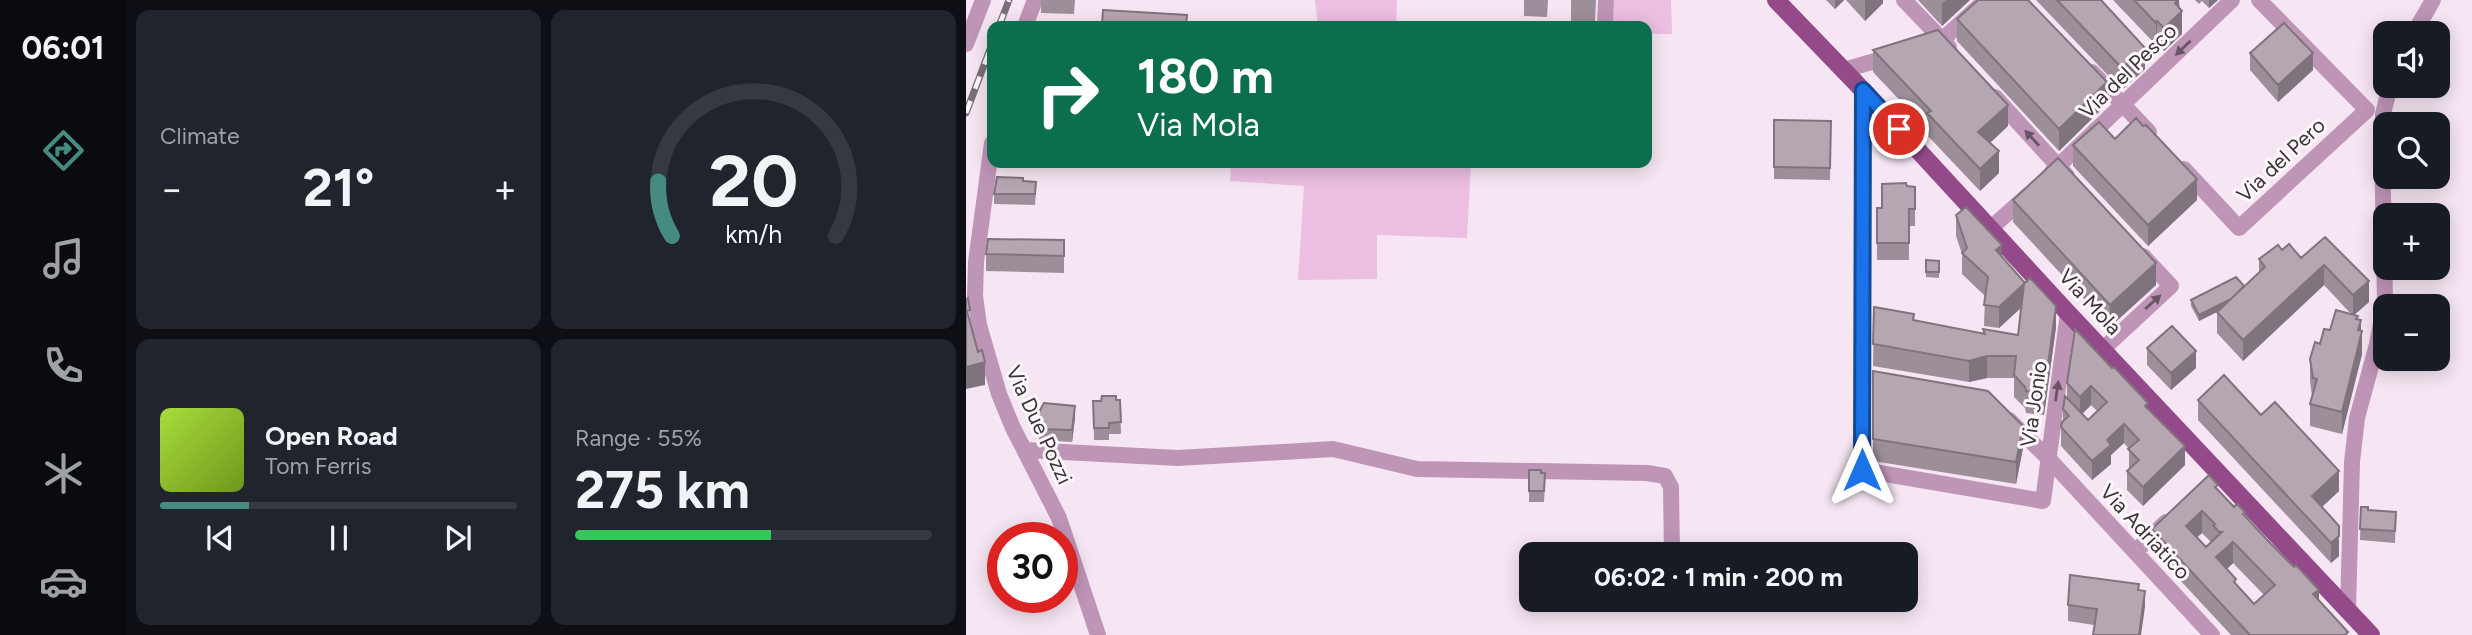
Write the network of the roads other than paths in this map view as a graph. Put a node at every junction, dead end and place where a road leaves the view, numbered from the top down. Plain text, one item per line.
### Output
1 (983, 0) edge
2 (1035, 0) edge
3 (1606, 0) edge
4 (1776, 0) edge
5 (1905, 0) edge
6 (1986, 0) edge
7 (2232, 0) edge
8 (2259, 0) edge
9 (2433, 0) edge
10 (1028, 21) edge
11 (1605, 21) edge
12 (2421, 21) edge
13 (1942, 40) junction
14 (966, 44) edge
15 (2078, 57) edge
16 (1960, 60) edge
17 (1844, 70) junction
18 (1987, 89) edge
19 (1863, 90) junction
20 (2387, 98) edge
21 (2124, 105) junction
22 (2160, 143) edge
23 (2177, 162) edge
24 (2058, 166) junction
25 (988, 168) edge
26 (2077, 186) edge
27 (1991, 228) junction
28 (2133, 246) edge
29 (2068, 313) junction
30 (2102, 349) junction
31 (1999, 410) edge
32 (1025, 450) junction
33 (2048, 458) junction
34 (2182, 508) edge
35 (1672, 542) edge
36 (2134, 552) junction
37 (2348, 610) junction
38 (2367, 633) edge
39 (1098, 635) edge
40 (2211, 635) edge

1 - 14 street
2 - 10 street
3 - 11 street
4 - 17 main road, Via Mola
5 - 13 street
6 - 13 street
7 -> 21 street, Via del Pesco
8 - 23 street, Via del Pero
9 - 12 street
13 - 16 street
13 - 17 street
15 - 21 street
17 - 19 main road, Via Mola
24 -> 18 street
19 - 27 main road, Via Mola
19 - 33 street, Via Jonio
20 - 37 street
21 - 22 street
21 - 24 street, Via del Pesco
24 - 26 street
24 - 27 street, Via del Pesco
25 - 32 street, Via Due Pozzi
27 - 29 main road, Via Mola
30 -> 28 street
29 - 30 main road, Via Mola
33 -> 29 street, Via Jonio
30 - 37 main road, Via Mola
31 - 33 street, Via Adriatico
32 - 35 street
32 - 39 street, Via Due Pozzi
33 - 36 street, Via Adriatico
34 - 36 street
36 - 40 street, Via Adriatico
37 - 38 main road, Via Mola

